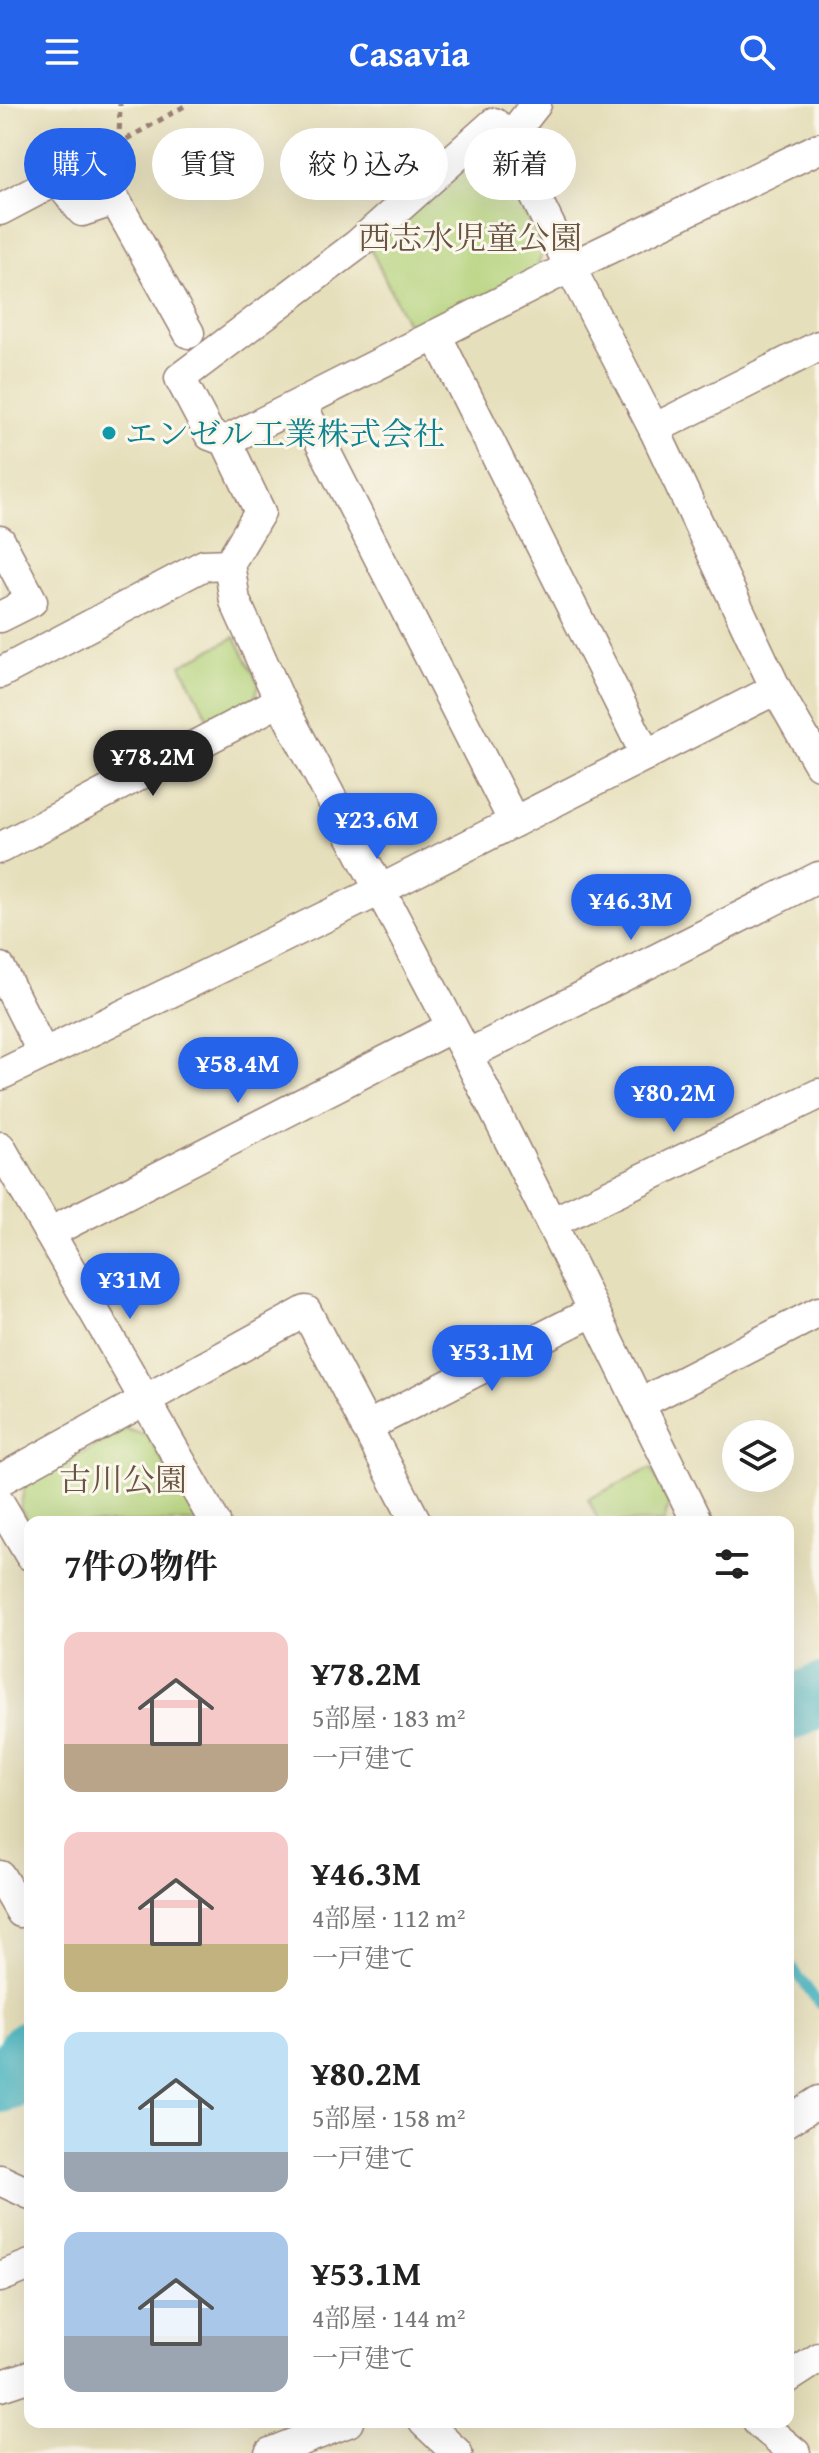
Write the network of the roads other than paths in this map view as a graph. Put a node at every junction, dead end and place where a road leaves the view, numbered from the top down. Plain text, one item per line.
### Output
1 (536, 104) edge
2 (517, 128) edge
3 (819, 148) edge
4 (464, 150) edge
5 (537, 200) edge
6 (0, 210) edge
7 (570, 267) junction
8 (189, 333) dead end
9 (436, 335) junction
10 (819, 346) edge
11 (301, 404) junction
12 (654, 429) junction
13 (226, 441) junction
14 (0, 541) edge
15 (229, 564) junction
16 (0, 617) edge
17 (0, 673) edge
18 (776, 689) junction
19 (280, 701) junction
20 (646, 755) junction
21 (819, 764) edge
22 (514, 822) junction
23 (0, 848) edge
24 (819, 877) edge
25 (378, 891) junction
26 (0, 968) edge
27 (452, 1027) junction
28 (43, 1053) junction
29 (467, 1055) junction
30 (0, 1075) edge
31 (819, 1094) edge
32 (0, 1147) edge
33 (551, 1223) junction
34 (49, 1233) junction
35 (594, 1311) junction
36 (819, 1312) edge
37 (144, 1400) junction
38 (639, 1404) junction
39 (366, 1427) junction
40 (0, 1480) edge
41 (0, 1504) edge
42 (212, 1516) edge
43 (413, 1516) edge
44 (692, 1516) edge
45 (24, 1545) edge
46 (0, 1876) edge
47 (17, 1913) edge
48 (819, 2101) edge
49 (794, 2117) edge
50 (0, 2180) edge
51 (24, 2191) edge
52 (24, 2267) edge
53 (0, 2277) edge
54 (819, 2358) edge
55 (794, 2374) edge
56 (24, 2378) edge
57 (0, 2386) edge
58 (333, 2428) edge
59 (430, 2428) edge
60 (765, 2428) edge
61 (270, 2453) edge
62 (457, 2453) edge
63 (795, 2453) edge

1 - 2 street
3 - 7 street
4 - 13 street
5 - 7 street
6 - 8 street
7 - 9 street
7 - 12 street
9 - 11 street
9 - 20 street
10 - 12 street
11 - 13 street
11 - 22 street
12 - 18 street
13 - 15 street
14 - 16 street
15 - 17 street
15 - 19 street
18 - 20 street
18 - 21 street
19 - 23 street
19 - 25 street
20 - 22 street
22 - 25 street
24 - 29 street
25 - 27 street
25 - 28 street
26 - 28 street
27 - 29 street
27 - 34 street
28 - 30 street
29 - 33 street
31 - 33 street
32 - 34 street
33 - 35 street
34 - 37 street
35 - 38 street
35 - 39 street
36 - 38 street
37 - 39 street
37 - 40 street
37 - 42 street
38 - 44 street
39 - 43 street
41 - 45 street
46 - 47 street
48 - 49 street
50 - 51 street
52 - 53 street
54 - 55 street
56 - 57 street
58 - 61 street
59 - 62 street
60 - 63 street

